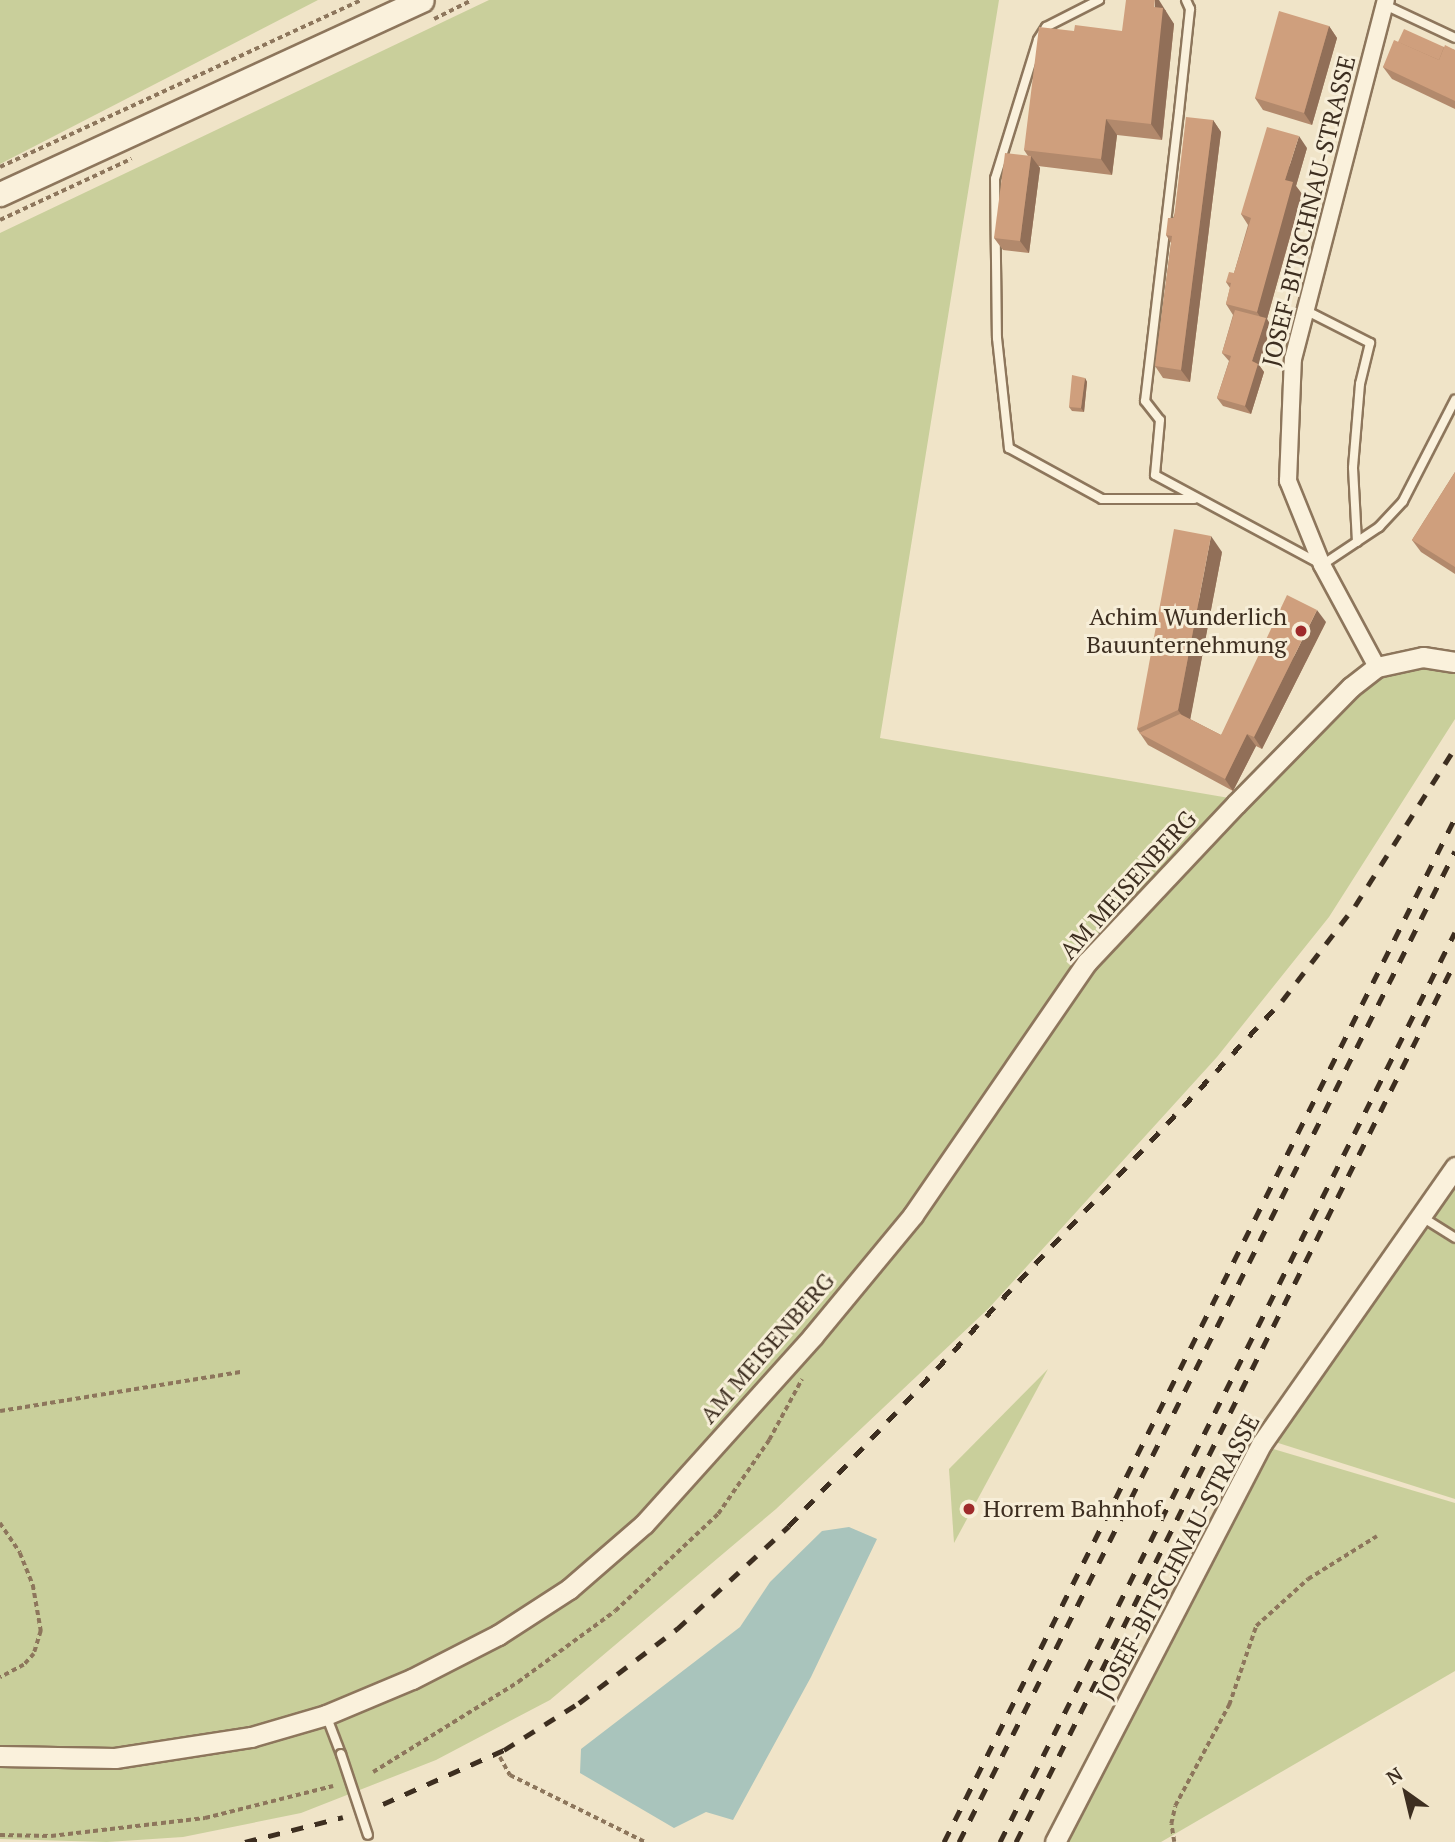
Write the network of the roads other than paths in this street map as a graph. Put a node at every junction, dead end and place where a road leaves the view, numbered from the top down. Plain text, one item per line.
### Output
1 (422, 0) edge
2 (1099, 0) edge
3 (1186, 0) edge
4 (1386, 2) edge
5 (1455, 38) edge
6 (0, 194) edge
7 (1305, 310) junction
8 (1455, 400) edge
9 (1197, 499) junction
10 (1357, 542) junction
11 (1322, 565) junction
12 (1455, 662) edge
13 (1377, 667) junction
14 (1455, 1167) edge
15 (1421, 1216) junction
16 (1455, 1238) edge
17 (326, 1715) junction
18 (0, 1756) edge
19 (368, 1835) dead end
20 (1055, 1842) edge

1 - 6 main road
2 - 9 lane
3 - 9 lane
4 - 5 lane
4 - 7 street, JOSEF-BITSCHNAU-STRASSE
7 - 10 lane
7 - 11 street, JOSEF-BITSCHNAU-STRASSE
8 - 10 lane
9 - 11 lane
10 - 11 lane
11 - 13 street, JOSEF-BITSCHNAU-STRASSE
12 - 13 street
13 - 17 street, AM MEISENBERG
14 - 15 street, JOSEF-BITSCHNAU-STRASSE
15 - 16 lane
15 - 20 street, JOSEF-BITSCHNAU-STRASSE
17 - 18 street, AM MEISENBERG
17 - 19 lane, bridge

